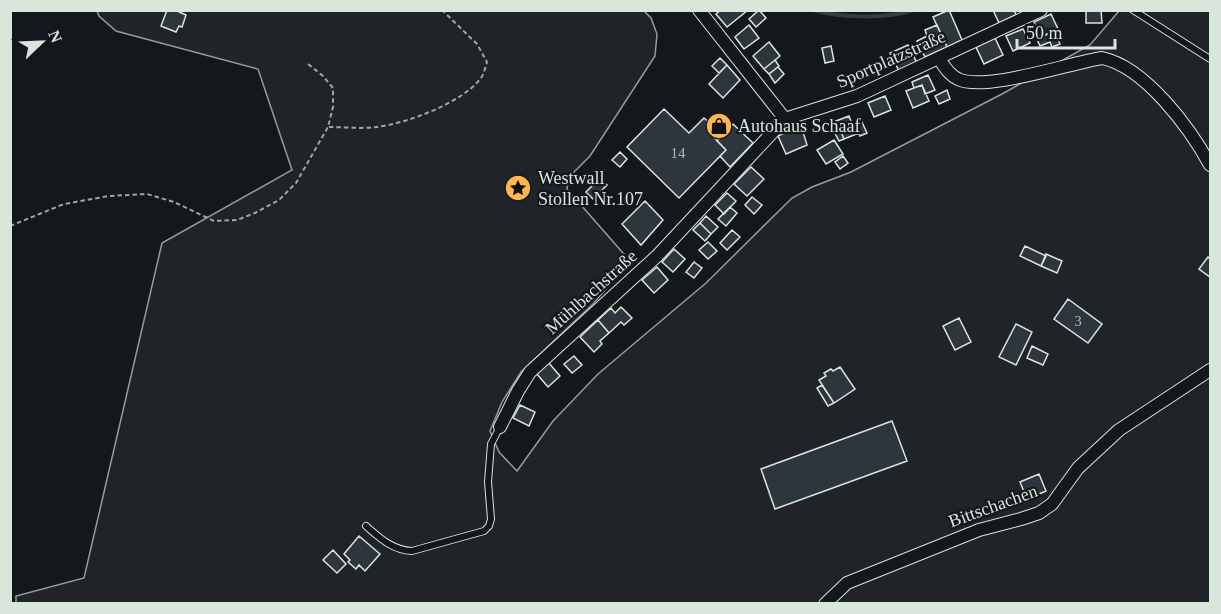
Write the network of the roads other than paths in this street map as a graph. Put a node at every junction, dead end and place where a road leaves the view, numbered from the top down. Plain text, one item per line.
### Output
1 (699, 10) edge
2 (1041, 10) edge
3 (1133, 10) edge
4 (939, 59) junction
5 (1210, 59) edge
6 (785, 119) junction
7 (1210, 165) edge
8 (1210, 369) edge
9 (500, 427) joint
10 (366, 526) dead end
11 (825, 603) edge

1 - 6 street
2 - 4 street, Sportplatzstraße
3 - 5 lane
4 - 6 street, Sportplatzstraße
4 - 7 street
6 - 9 street, Mühlbachstraße
8 - 11 street, Bittschachen
9 - 10 lane, Mühlbachstraße

